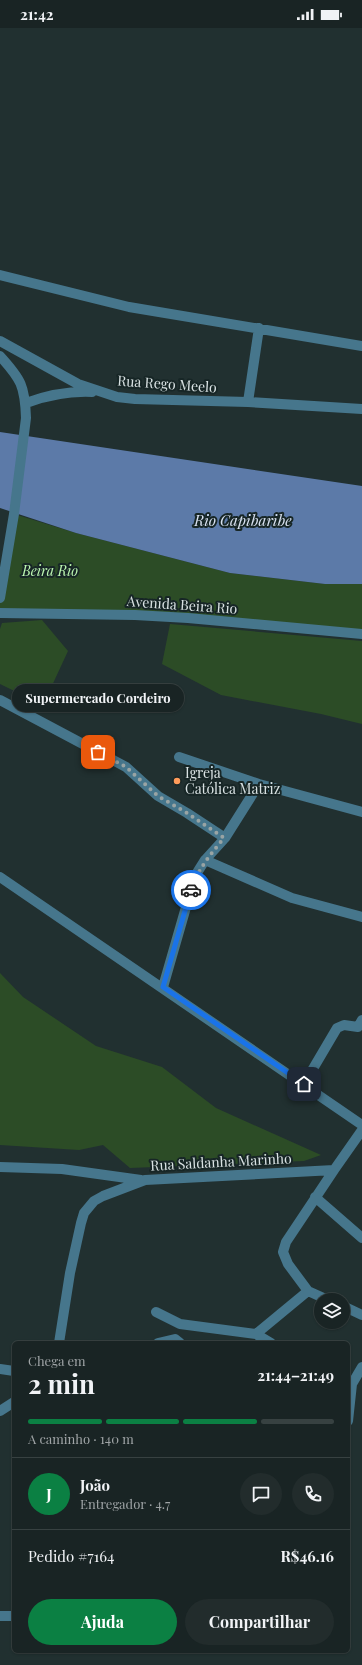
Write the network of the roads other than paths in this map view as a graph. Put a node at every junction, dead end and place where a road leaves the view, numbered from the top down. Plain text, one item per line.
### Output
1 (0, 275) edge
2 (259, 328) junction
3 (0, 342) edge
4 (362, 346) edge
5 (0, 356) edge
6 (100, 392) junction
7 (248, 402) junction
8 (26, 403) junction
9 (362, 409) edge
10 (0, 598) edge
11 (0, 614) edge
12 (362, 634) edge
13 (0, 700) edge
14 (179, 758) dead end
15 (259, 784) junction
16 (362, 812) edge
17 (224, 838) junction
18 (205, 860) junction
19 (0, 877) edge
20 (362, 917) edge
21 (163, 987) junction
22 (362, 1020) edge
23 (304, 1084) junction
24 (362, 1124) edge
25 (362, 1130) edge
26 (0, 1167) edge
27 (334, 1170) junction
28 (145, 1180) junction
29 (315, 1197) junction
30 (362, 1238) edge
31 (308, 1291) junction
32 (314, 1294) edge
33 (350, 1309) edge
34 (156, 1312) dead end
35 (362, 1315) edge
36 (180, 1324) junction
37 (256, 1334) junction
38 (59, 1341) edge
39 (176, 1341) edge
40 (268, 1341) edge
41 (362, 1367) edge
42 (0, 1369) edge
43 (12, 1370) edge
44 (350, 1383) edge
45 (12, 1403) edge
46 (0, 1411) edge
47 (0, 1616) edge
48 (12, 1616) edge

1 - 2 street
2 - 4 street
2 - 7 street
3 - 6 street, Rua Rego Meelo
5 - 8 street
6 - 7 street, Rua Rego Meelo
6 - 8 street
7 - 9 street, Rua Rego Meelo
8 - 10 street
11 - 12 street, Avenida Beira Rio
13 - 17 street
14 - 15 street
15 - 16 street
15 - 17 street
17 - 18 street
18 - 20 street
18 - 21 street
19 - 21 street
21 - 23 street
22 - 23 street
23 - 24 street
25 - 27 street
26 - 28 street
27 - 28 street, Rua Saldanha Marinho
27 - 29 street
28 - 38 street, Rua Saldanha Marinho
29 - 30 street
29 - 31 street
31 - 32 street
31 - 37 street
33 - 35 street
34 - 36 street
36 - 37 street
36 - 39 street
37 - 40 street
41 - 44 street
42 - 43 street
45 - 46 street
47 - 48 street

